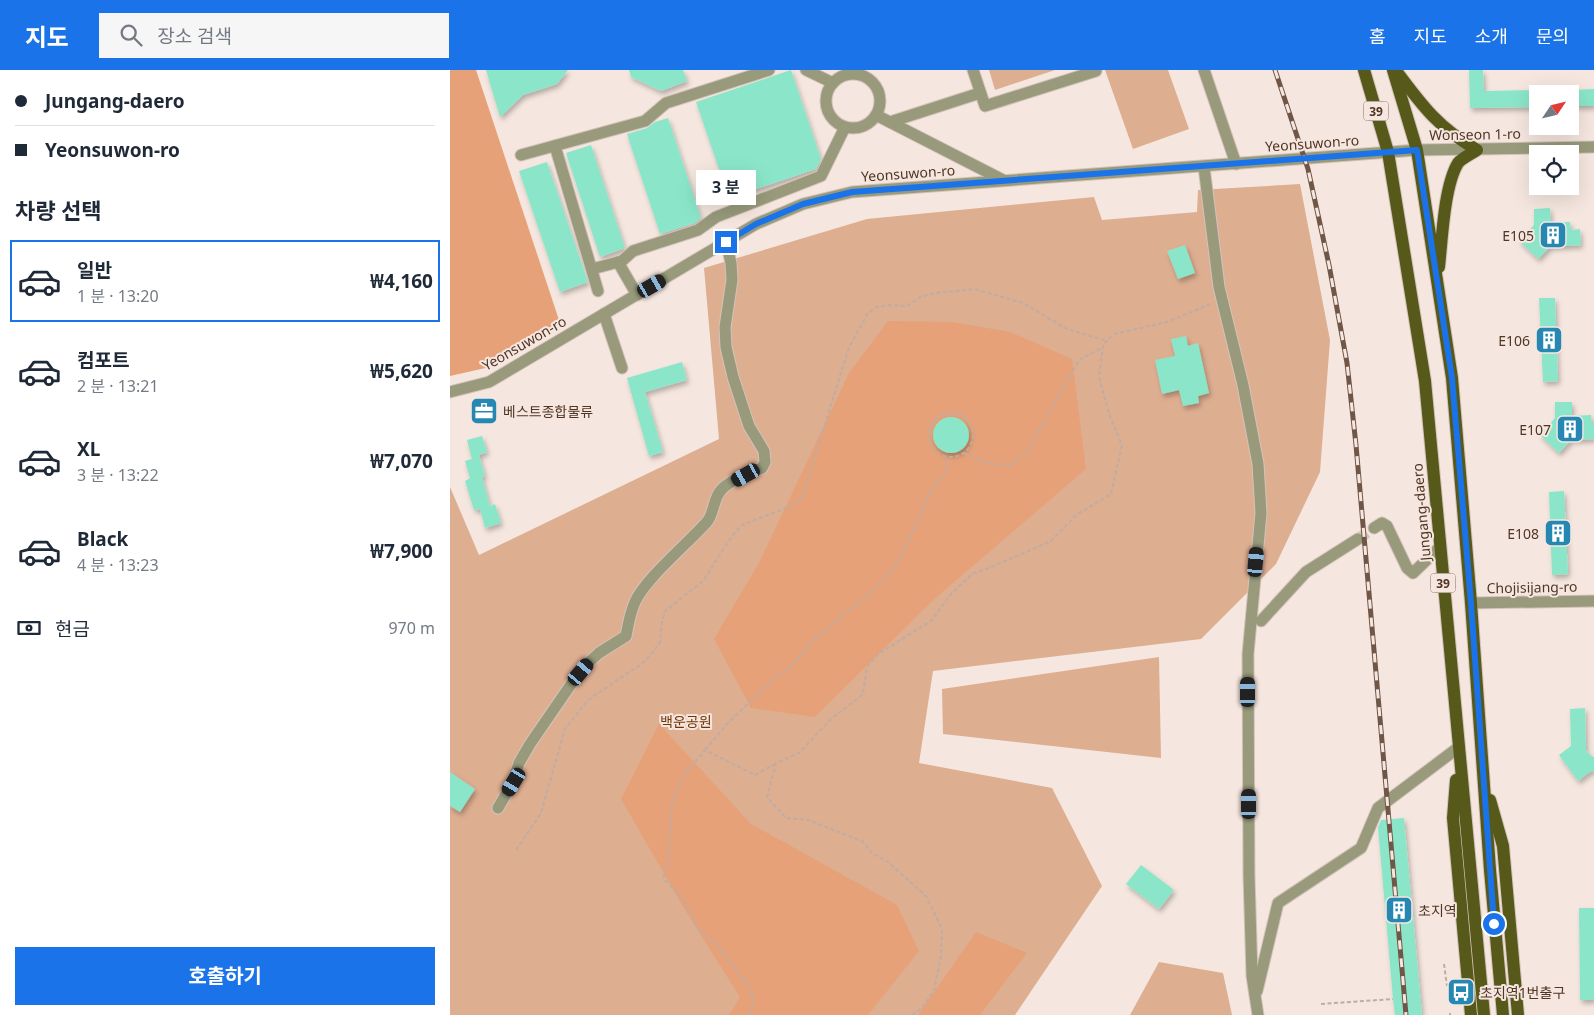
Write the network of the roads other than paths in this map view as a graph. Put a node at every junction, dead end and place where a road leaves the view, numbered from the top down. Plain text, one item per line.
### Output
1 (769, 70) edge
2 (806, 70) edge
3 (973, 70) edge
4 (1204, 70) edge
5 (1364, 70) edge
6 (1394, 70) edge
7 (1096, 71) edge
8 (832, 83) junction
9 (980, 93) junction
10 (876, 115) junction
11 (890, 122) junction
12 (845, 127) junction
13 (555, 146) junction
14 (1594, 147) edge
15 (1417, 150) junction
16 (1477, 150) junction
17 (1388, 152) junction
18 (521, 155) dead end
19 (1236, 164) junction
20 (1204, 167) junction
21 (1004, 181) junction
22 (726, 242) junction
23 (618, 262) junction
24 (592, 270) junction
25 (1438, 284) junction
26 (598, 291) dead end
27 (637, 295) junction
28 (604, 314) junction
29 (622, 368) dead end
30 (450, 392) edge
31 (1374, 528) dead end
32 (1358, 538) tunnel mouth
33 (1440, 548) junction
34 (1594, 601) edge
35 (1471, 603) junction
36 (1261, 621) dead end
37 (1459, 748) junction
38 (1483, 773) junction
39 (498, 808) dead end
40 (1255, 997) junction
41 (1258, 1015) edge
42 (1471, 1015) edge
43 (1484, 1015) edge
44 (1503, 1015) edge
45 (1518, 1015) edge

1 - 13 street
2 - 8 street
3 - 9 street
4 - 19 street
5 - 17 main road, Jungang-daero / 39
6 - 15 main road, 39
6 - 16 main road
7 - 9 street
8 - 10 street
8 - 12 street
9 - 11 street
10 - 11 street
10 - 12 street
11 - 21 street
12 - 23 street
13 - 18 street
13 - 24 street
14 - 16 street, Wonseon 1-ro
15 - 16 street, Wonseon 1-ro
15 - 17 street, Yeonsuwon-ro
15 - 25 main road, 39
16 - 25 main road
17 - 19 street, Yeonsuwon-ro
17 - 33 main road, Jungang-daero / 39
19 - 20 street, Yeonsuwon-ro
20 - 21 street, Yeonsuwon-ro
20 - 40 street
21 - 22 street, Yeonsuwon-ro
22 - 27 street, Yeonsuwon-ro
22 - 39 street
23 - 24 street
23 - 27 street
24 - 26 street
25 - 35 main road, 39
27 - 28 street, Yeonsuwon-ro
28 - 29 street
28 - 30 street, Yeonsuwon-ro
31 - 33 street
32 - 36 street
33 - 37 main road, Jungang-daero / 39
34 - 35 street, Chojisijang-ro
35 - 38 main road, 39
37 - 40 street
37 - 42 main road
37 - 43 main road, Jungang-daero / 39
38 - 44 main road, 39
38 - 45 main road
40 - 41 street

